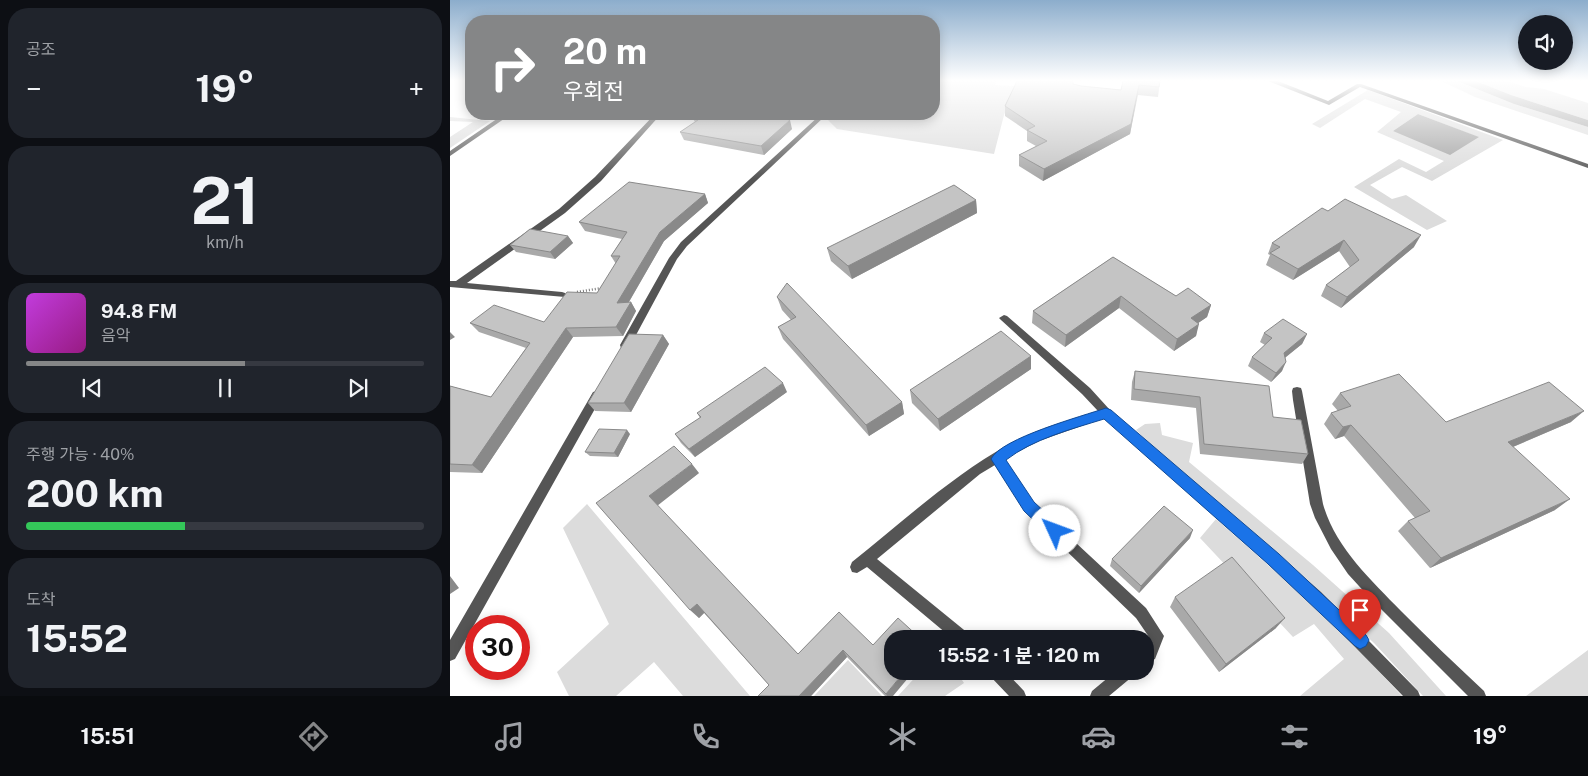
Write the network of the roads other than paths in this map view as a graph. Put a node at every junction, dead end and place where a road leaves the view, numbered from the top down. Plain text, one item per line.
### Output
1 (1440, 113) edge
2 (499, 120) edge
3 (652, 120) edge
4 (818, 120) edge
5 (450, 154) edge
6 (1588, 166) edge
7 (454, 285) edge
8 (562, 295) edge
9 (1004, 318) dead end
10 (618, 356) edge
11 (604, 382) edge
12 (1297, 391) dead end
13 (1106, 413) junction
14 (998, 459) junction
15 (952, 630) edge
16 (1153, 630) edge
17 (1154, 632) edge
18 (1154, 644) edge
19 (450, 654) edge
20 (1004, 680) edge
21 (1117, 680) edge
22 (1019, 696) edge
23 (1097, 696) edge
24 (1413, 696) edge
25 (1479, 696) edge

1 - 6 street
2 - 5 street
3 - 7 street
4 - 10 street
7 - 8 street
9 - 13 street
11 - 19 street
12 - 25 street
13 - 14 street
13 - 24 street
14 - 15 street
14 - 16 street
17 - 18 street
20 - 22 street
21 - 23 street

